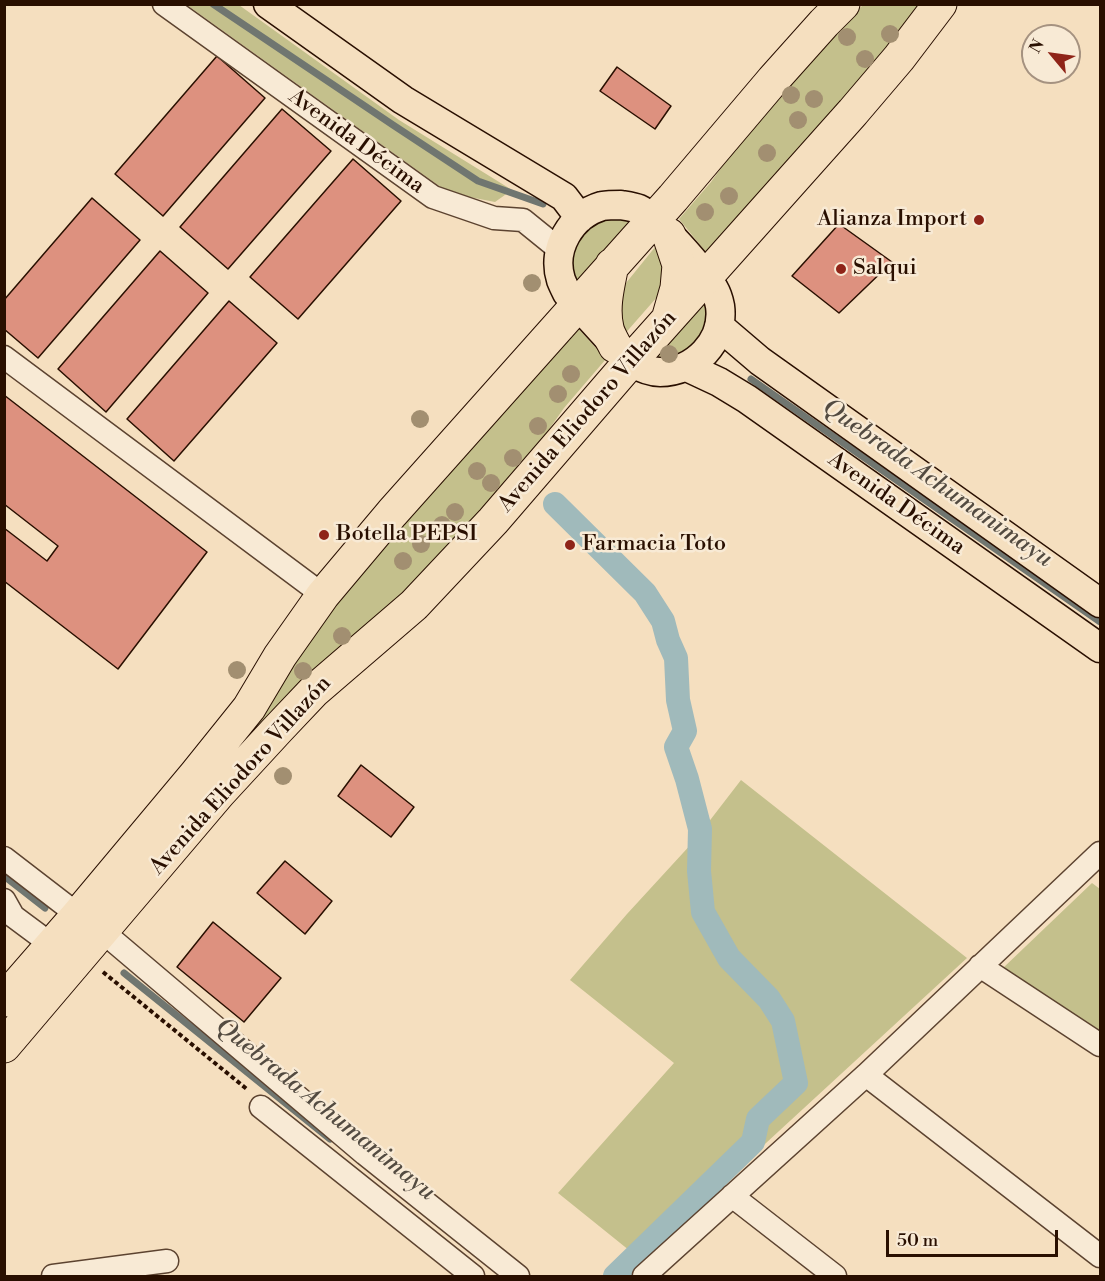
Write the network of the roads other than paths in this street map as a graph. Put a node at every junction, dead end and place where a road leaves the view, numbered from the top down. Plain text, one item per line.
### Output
1 (164, 4) edge
2 (268, 4) edge
3 (843, 4) edge
4 (940, 4) edge
5 (580, 218) junction
6 (661, 226) junction
7 (560, 250) junction
8 (612, 265) junction
9 (706, 276) junction
10 (577, 304) junction
11 (669, 318) junction
12 (719, 326) junction
13 (623, 354) junction
14 (4, 357) edge
15 (687, 367) junction
16 (323, 595) junction
17 (1101, 603) edge
18 (1101, 648) edge
19 (4, 858) edge
20 (1096, 864) edge
21 (4, 900) edge
22 (87, 934) junction
23 (52, 945) junction
24 (980, 966) junction
25 (4, 999) edge
26 (4, 1046) edge
27 (1101, 1046) edge
28 (866, 1075) junction
29 (261, 1107) road end
30 (732, 1196) junction
31 (1101, 1256) edge
32 (167, 1261) dead end
33 (53, 1276) edge
34 (473, 1276) edge
35 (518, 1276) edge
36 (644, 1276) edge
37 (835, 1276) edge

1 - 7 street, Avenida Décima
2 - 5 main road
3 - 6 highway, Avenida Eliodoro Villazón
4 - 9 highway, Avenida Eliodoro Villazón
5 - 6 main road
5 - 7 main road
6 - 8 highway, Avenida Eliodoro Villazón
6 - 9 main road
6 - 11 highway
7 - 10 main road
8 - 10 highway, Avenida Eliodoro Villazón
8 - 13 highway
9 - 11 highway, Avenida Eliodoro Villazón
9 - 12 main road
10 - 13 main road
10 - 16 highway, Avenida Eliodoro Villazón
11 - 13 highway, Avenida Eliodoro Villazón
12 - 15 main road
12 - 17 main road, Avenida Décima
13 - 15 main road
13 - 22 highway, Avenida Eliodoro Villazón
14 - 16 street
15 - 18 main road, Avenida Décima
16 - 22 highway, Avenida Eliodoro Villazón
19 - 22 street
20 - 24 street
21 - 23 street
22 - 23 highway, Avenida Eliodoro Villazón
22 - 26 highway, Avenida Eliodoro Villazón
22 - 35 street
23 - 25 highway, Avenida Eliodoro Villazón
24 - 27 street
24 - 28 street
28 - 30 street
28 - 31 street
29 - 34 street
30 - 36 street
30 - 37 street
32 - 33 street

